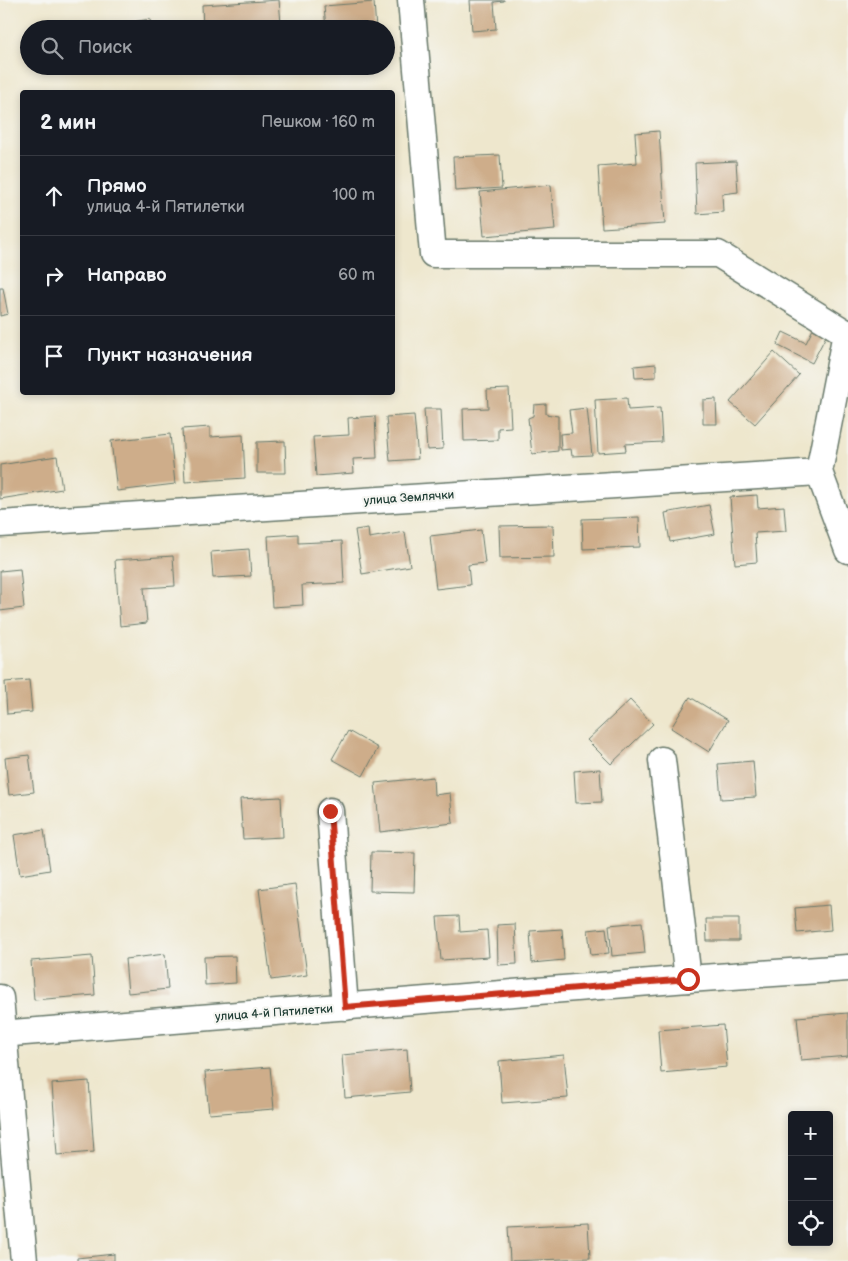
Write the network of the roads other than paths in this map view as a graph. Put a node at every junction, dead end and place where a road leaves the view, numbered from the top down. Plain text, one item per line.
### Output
1 (411, 0) edge
2 (847, 333) edge
3 (819, 472) junction
4 (0, 524) edge
5 (848, 550) edge
6 (662, 760) dead end
7 (330, 811) dead end
8 (848, 968) edge
9 (688, 979) junction
10 (0, 998) edge
11 (345, 1007) junction
12 (2, 1034) edge
13 (24, 1261) edge

1 - 2 street
2 - 3 street
3 - 4 street, улица Землячки
3 - 5 street
6 - 9 street
7 - 11 street
8 - 9 street, улица 4-й Пятилетки
9 - 11 street, улица 4-й Пятилетки
10 - 12 street
11 - 12 street, улица 4-й Пятилетки
12 - 13 street

